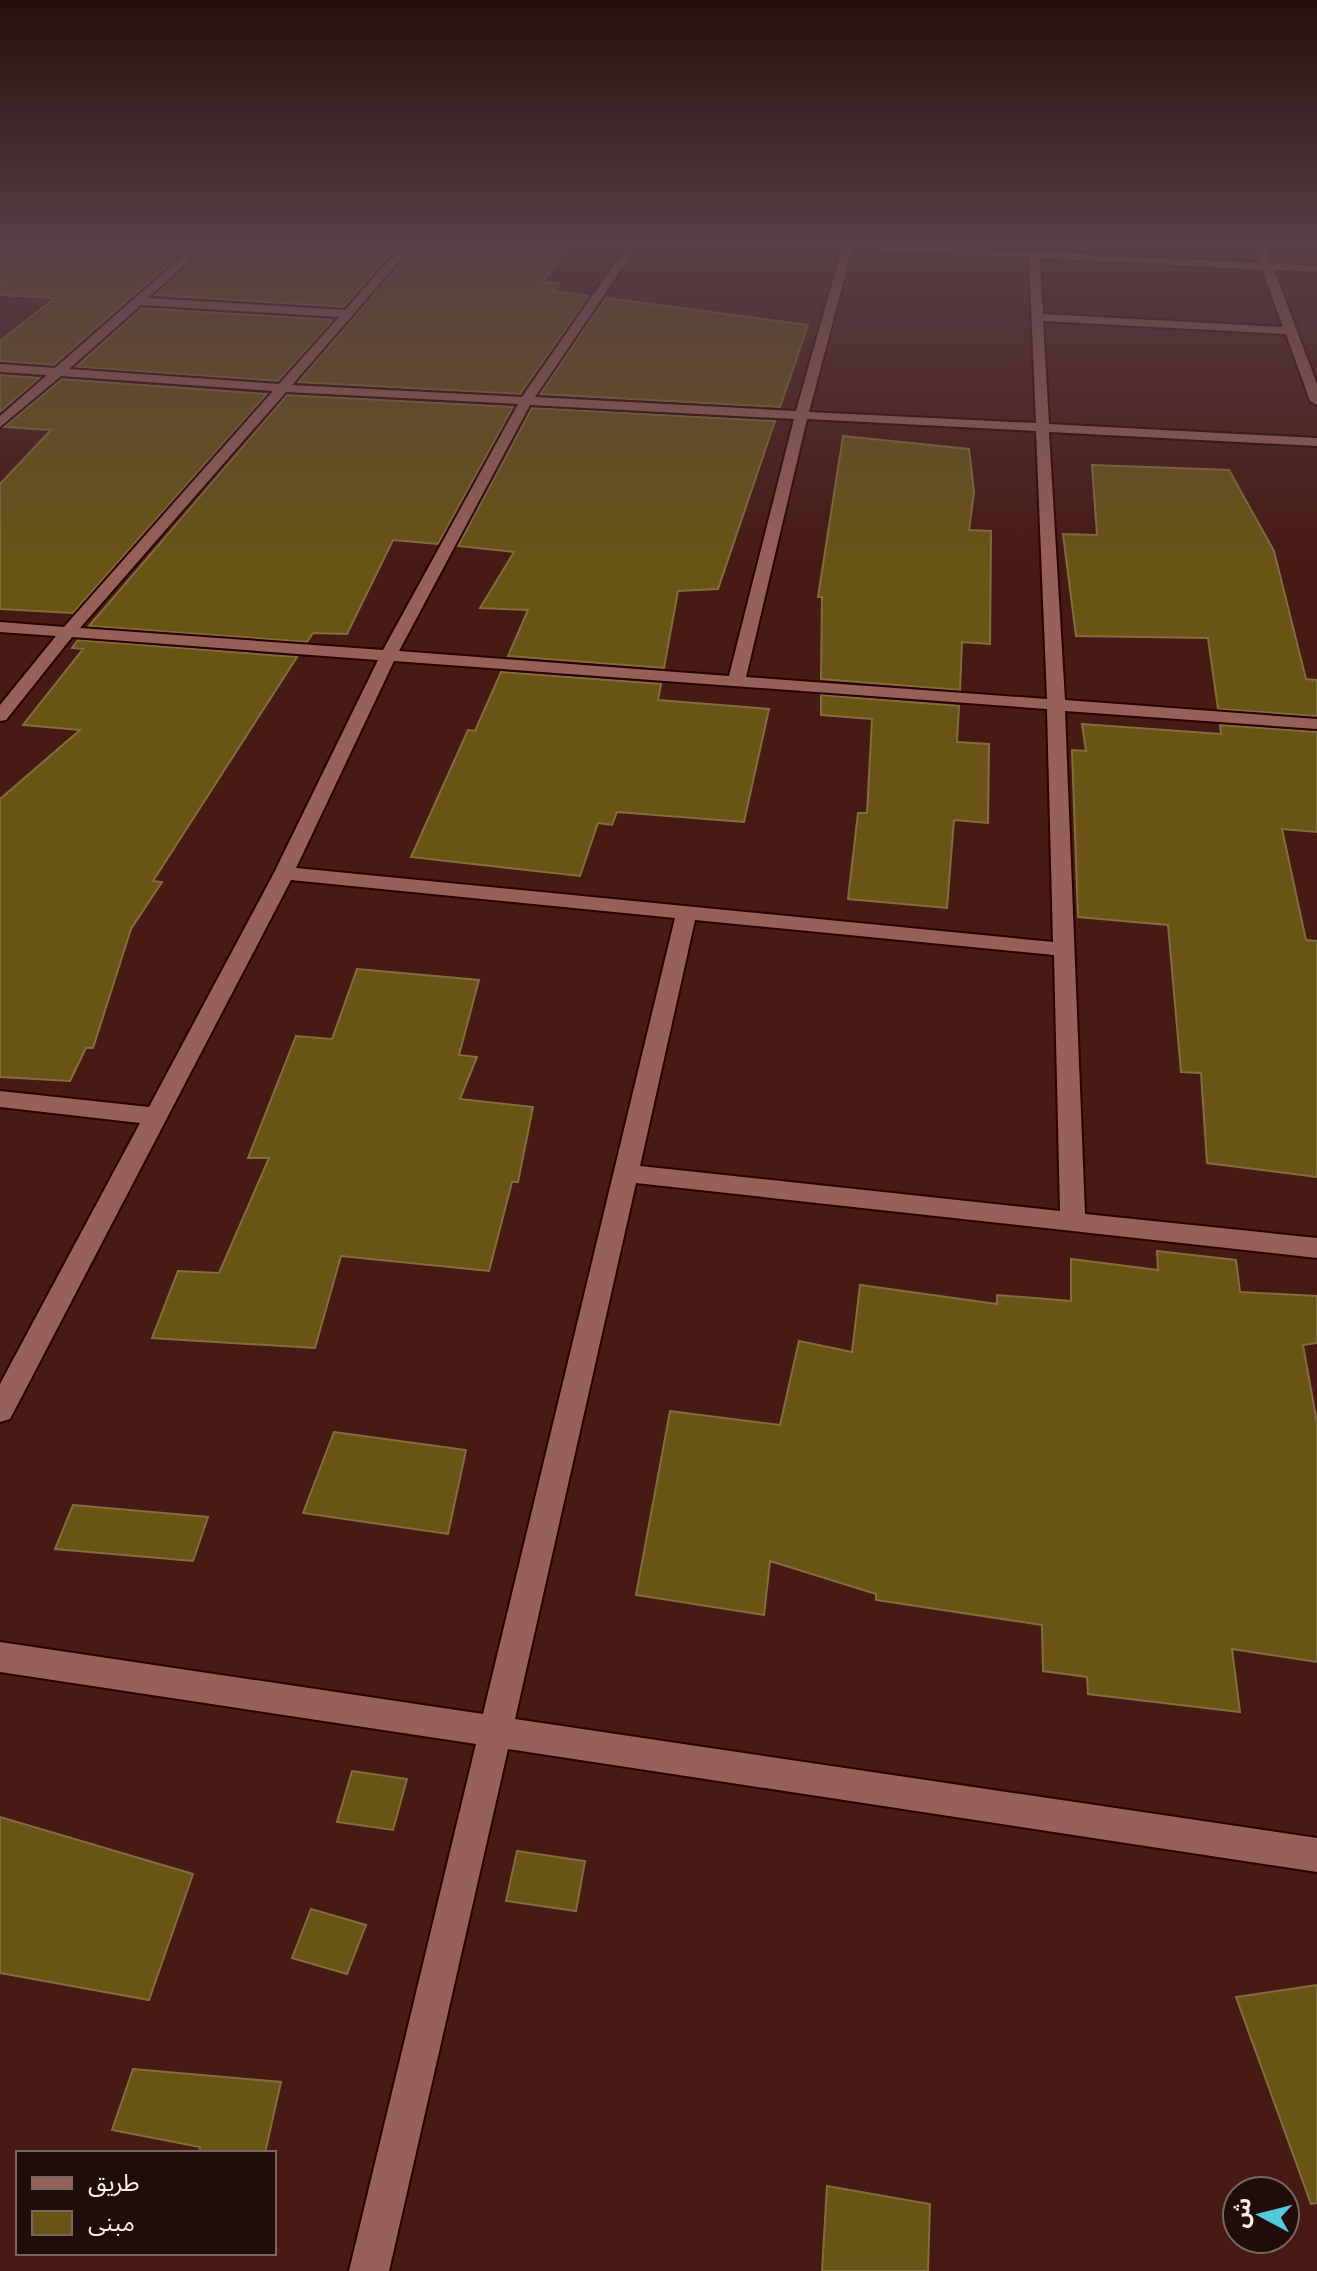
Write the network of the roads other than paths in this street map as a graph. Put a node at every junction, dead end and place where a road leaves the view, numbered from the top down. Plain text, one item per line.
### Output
1 (83, 349) edge
2 (317, 349) edge
3 (561, 349) edge
4 (820, 349) edge
5 (1038, 349) edge
6 (1298, 349) edge
7 (0, 368) edge
8 (58, 371) junction
9 (281, 388) junction
10 (527, 399) junction
11 (1317, 401) edge
12 (802, 413) junction
13 (0, 423) edge
14 (1042, 425) junction
15 (1317, 442) edge
16 (0, 627) edge
17 (68, 632) junction
18 (388, 657) junction
19 (736, 682) junction
20 (1056, 705) junction
21 (0, 716) edge
22 (1317, 724) edge
23 (284, 873) junction
24 (687, 911) junction
25 (1065, 950) junction
26 (0, 1099) edge
27 (155, 1116) junction
28 (625, 1173) junction
29 (1073, 1222) junction
30 (1317, 1248) edge
31 (0, 1411) edge
32 (0, 1657) edge
33 (495, 1734) junction
34 (1317, 1855) edge
35 (369, 2271) edge

1 - 8 street
2 - 9 street
3 - 10 street
4 - 12 street
5 - 14 street
6 - 11 street
7 - 8 street
8 - 9 street
8 - 13 street
9 - 10 street
9 - 17 street
10 - 12 street
10 - 18 street
12 - 14 street
12 - 19 street
14 - 15 street
14 - 20 street
16 - 17 street
17 - 18 street
17 - 21 street
18 - 19 street
18 - 23 street
19 - 20 street
20 - 22 street
20 - 25 street
23 - 24 street
23 - 27 street
24 - 25 street
24 - 28 street
25 - 29 street
26 - 27 street
27 - 31 street
28 - 29 street
28 - 33 street
29 - 30 street
32 - 33 street
33 - 34 street
33 - 35 street

